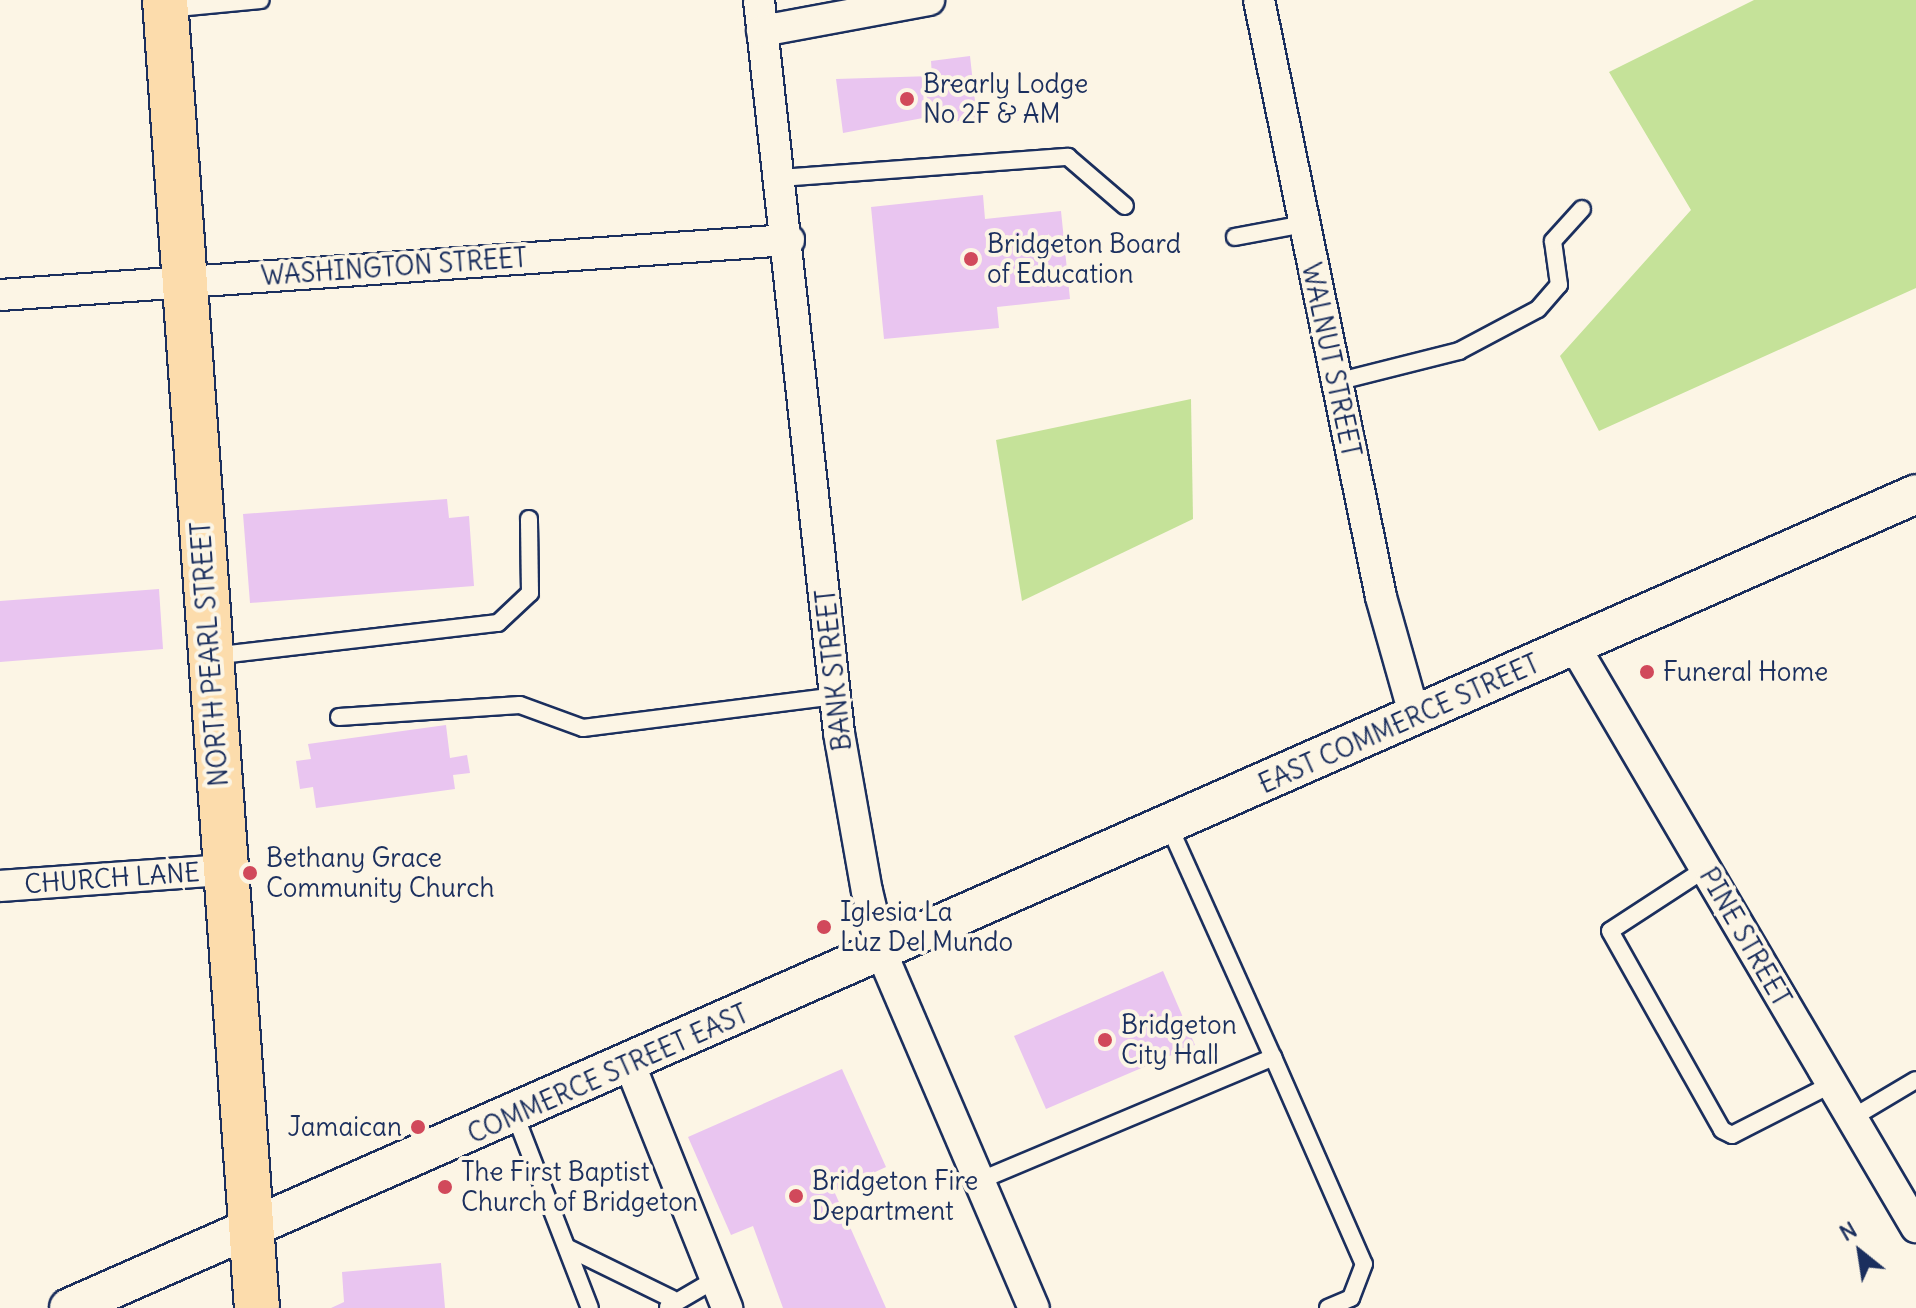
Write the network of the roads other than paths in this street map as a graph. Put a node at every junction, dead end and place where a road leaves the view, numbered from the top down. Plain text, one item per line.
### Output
1 (261, 0) edge
2 (759, 0) edge
3 (929, 0) edge
4 (1259, 0) edge
5 (165, 4) edge
6 (762, 31) junction
7 (780, 178) junction
8 (1125, 206) dead end
9 (1582, 209) dead end
10 (1304, 224) junction
11 (1235, 237) dead end
12 (789, 240) junction
13 (184, 282) junction
14 (0, 295) edge
15 (1336, 382) junction
16 (1916, 494) edge
17 (529, 519) dead end
18 (1575, 647) junction
19 (210, 656) junction
20 (835, 696) junction
21 (339, 717) dead end
22 (1415, 717) junction
23 (1169, 826) junction
24 (1705, 869) junction
25 (224, 870) junction
26 (0, 886) edge
27 (882, 954) junction
28 (1273, 1057) junction
29 (630, 1065) junction
30 (1916, 1080) edge
31 (1832, 1084) junction
32 (515, 1115) junction
33 (1852, 1118) junction
34 (981, 1180) junction
35 (1916, 1227) edge
36 (251, 1229) junction
37 (568, 1248) junction
38 (716, 1279) junction
39 (670, 1304) edge
40 (69, 1308) edge
41 (257, 1308) edge
42 (590, 1308) edge
43 (727, 1308) edge
44 (1034, 1308) edge
45 (1328, 1308) edge

1 - 5 lane
2 - 6 street, BANK STREET
3 - 6 street
4 - 10 street, WALNUT STREET
5 - 13 main road, NORTH PEARL STREET
6 - 7 street, BANK STREET
7 - 8 lane
7 - 12 street, BANK STREET
9 - 15 lane
10 - 11 lane
10 - 15 street, WALNUT STREET
12 - 13 street, WASHINGTON STREET
12 - 20 street, BANK STREET
13 - 14 street, WASHINGTON STREET
13 - 19 main road, NORTH PEARL STREET
15 - 22 street, WALNUT STREET
16 - 18 street, EAST COMMERCE STREET
17 - 19 lane
18 - 22 street, EAST COMMERCE STREET
18 - 24 street, PINE STREET
19 - 25 main road, NORTH PEARL STREET
20 - 21 lane
20 - 27 street, BANK STREET
22 - 23 street, EAST COMMERCE STREET
23 - 27 street, EAST COMMERCE STREET
23 - 28 lane
24 - 31 street, PINE STREET
24 - 31 lane
25 - 26 street, CHURCH LANE
25 - 36 main road, NORTH PEARL STREET
27 - 29 street, COMMERCE STREET EAST
27 - 34 street, BANK STREET
28 - 34 lane
28 - 45 lane
29 - 32 street, COMMERCE STREET EAST
29 - 38 street
30 - 33 lane
31 - 33 street, PINE STREET
32 - 36 street, COMMERCE STREET EAST
32 - 37 lane
33 - 35 street, PINE STREET
34 - 44 street, BANK STREET
36 - 40 street, COMMERCE STREET EAST
36 - 41 main road, NORTH PEARL STREET
37 - 39 lane
37 - 42 lane
38 - 39 lane
38 - 43 street

